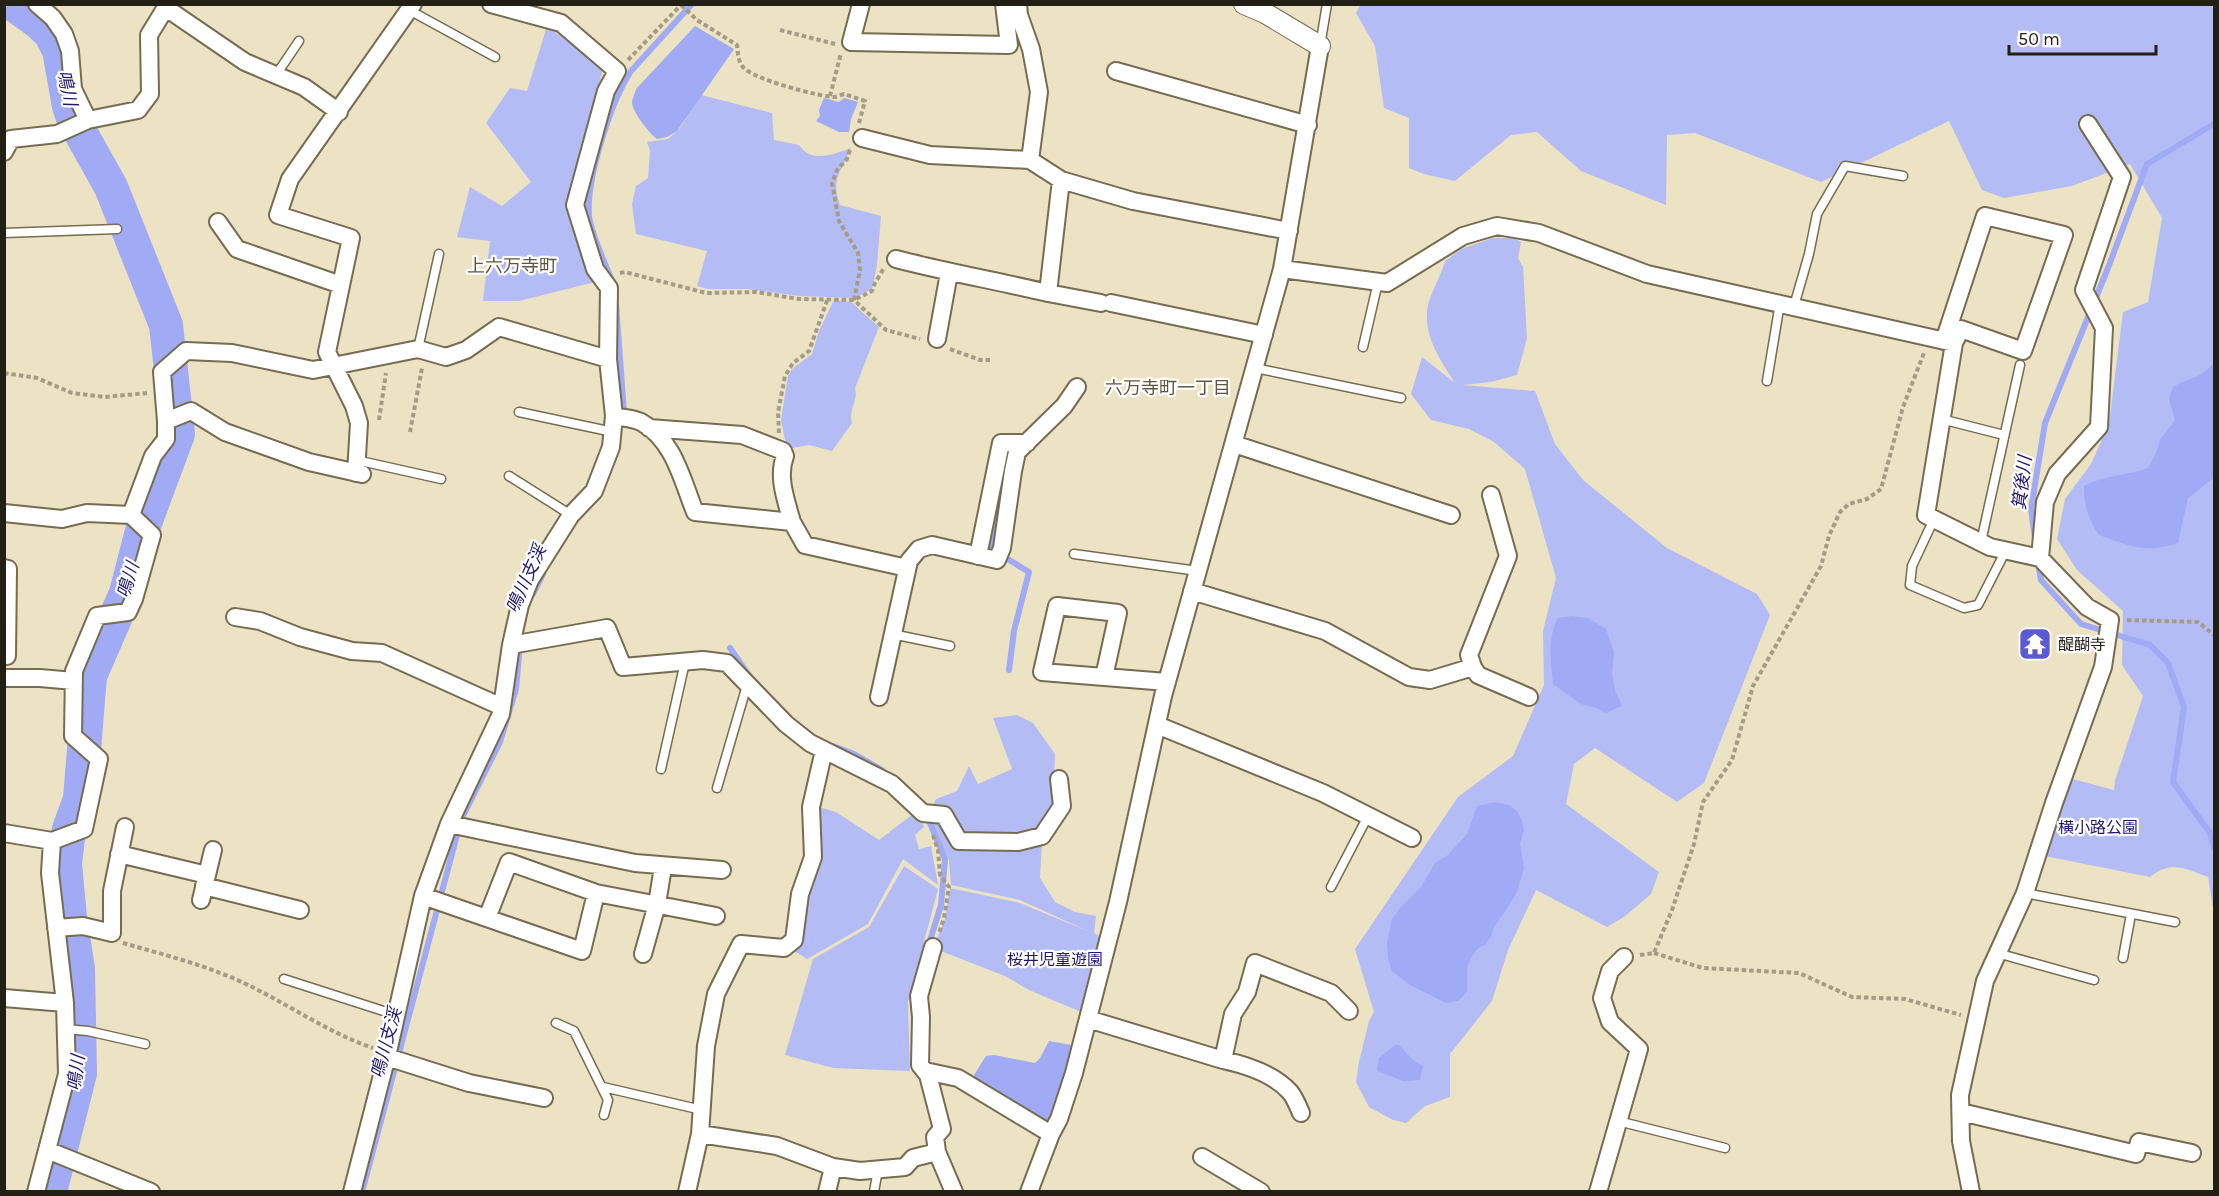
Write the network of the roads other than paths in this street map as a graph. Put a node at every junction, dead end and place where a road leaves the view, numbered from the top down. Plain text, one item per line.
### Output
1 (37, 4) edge
2 (491, 4) edge
3 (861, 4) edge
4 (1004, 4) edge
5 (1018, 4) edge
6 (1244, 4) edge
7 (1327, 4) edge
8 (167, 6) edge
9 (411, 7) edge
10 (299, 41) dead end
11 (1320, 46) junction
12 (495, 57) dead end
13 (1116, 71) dead end
14 (276, 75) junction
15 (339, 112) junction
16 (81, 123) junction
17 (2088, 124) dead end
18 (1308, 125) junction
19 (860, 137) road end
20 (4, 152) edge
21 (1030, 160) junction
22 (1903, 176) dead end
23 (1062, 180) junction
24 (218, 222) dead end
25 (117, 229) dead end
26 (1289, 231) junction
27 (4, 233) edge
28 (439, 254) dead end
29 (896, 259) road end
30 (1282, 269) junction
31 (950, 273) junction
32 (1378, 282) junction
33 (341, 285) junction
34 (1048, 293) junction
35 (1787, 305) junction
36 (1264, 335) junction
37 (1942, 341) junction
38 (933, 342) road end
39 (1363, 347) dead end
40 (422, 350) junction
41 (608, 359) junction
42 (2020, 365) dead end
43 (335, 367) junction
44 (1255, 368) junction
45 (1767, 381) dead end
46 (1077, 387) dead end
47 (1401, 398) dead end
48 (519, 412) dead end
49 (1941, 419) junction
50 (167, 420) junction
51 (642, 424) junction
52 (613, 428) junction
53 (2004, 435) junction
54 (1234, 444) junction
55 (358, 469) junction
56 (509, 476) dead end
57 (441, 479) dead end
58 (1491, 495) dead end
59 (4, 513) edge
60 (571, 514) junction
61 (132, 515) junction
62 (1451, 515) dead end
63 (1934, 519) junction
64 (792, 522) junction
65 (1981, 542) junction
66 (2006, 550) junction
67 (1074, 555) dead end
68 (2032, 557) junction
69 (4, 568) edge
70 (907, 568) junction
71 (1198, 571) junction
72 (1192, 591) junction
73 (235, 617) dead end
74 (892, 634) junction
75 (512, 645) junction
76 (950, 646) dead end
77 (7, 656) dead end
78 (685, 662) junction
79 (1473, 666) junction
80 (1104, 677) junction
81 (4, 678) edge
82 (74, 681) junction
83 (1167, 682) junction
84 (747, 684) junction
85 (879, 697) dead end
86 (1529, 697) dead end
87 (502, 707) junction
88 (1157, 726) junction
89 (824, 750) junction
90 (662, 769) dead end
91 (1059, 779) dead end
92 (717, 788) dead end
93 (1368, 816) junction
94 (449, 824) junction
95 (125, 827) dead end
96 (4, 833) edge
97 (1412, 838) dead end
98 (53, 841) junction
99 (213, 850) dead end
100 (119, 854) junction
101 (663, 867) junction
102 (722, 870) dead end
103 (204, 887) junction
104 (1330, 887) dead end
105 (597, 892) junction
106 (2025, 893) junction
107 (425, 897) junction
108 (657, 904) junction
109 (300, 910) dead end
110 (2131, 914) junction
111 (716, 916) dead end
112 (486, 918) junction
113 (2175, 922) dead end
114 (57, 928) junction
115 (933, 947) road end
116 (1997, 953) junction
117 (643, 954) dead end
118 (1624, 957) road end
119 (2123, 958) dead end
120 (284, 979) dead end
121 (2094, 980) dead end
122 (4, 998) edge
123 (65, 1003) junction
124 (1349, 1011) dead end
125 (396, 1016) junction
126 (1088, 1019) junction
127 (556, 1023) dead end
128 (70, 1030) junction
129 (145, 1044) dead end
130 (388, 1056) junction
131 (1223, 1060) junction
132 (925, 1071) junction
133 (603, 1087) junction
134 (544, 1098) dead end
135 (702, 1110) junction
136 (1961, 1112) junction
137 (1301, 1113) dead end
138 (604, 1115) dead end
139 (1618, 1121) junction
140 (700, 1134) junction
141 (1051, 1134) junction
142 (1725, 1148) dead end
143 (47, 1150) junction
144 (937, 1152) junction
145 (2192, 1153) dead end
146 (1202, 1157) dead end
147 (833, 1167) junction
148 (878, 1169) junction
149 (36, 1191) edge
150 (151, 1191) edge
151 (352, 1191) edge
152 (687, 1191) edge
153 (827, 1191) edge
154 (874, 1191) edge
155 (954, 1191) edge
156 (1029, 1191) edge
157 (1261, 1191) edge
158 (1598, 1191) edge
159 (1971, 1191) edge

1 - 16 street
2 - 41 street
3 - 4 street
5 - 21 street
6 - 11 street
7 - 11 lane
8 - 14 street
8 - 16 street
9 - 12 lane
9 - 15 street
10 - 14 lane
11 - 18 street
13 - 18 street
14 - 15 street
15 - 33 street
16 - 20 street
17 - 68 street
18 - 26 street
19 - 21 street
21 - 23 street
22 - 35 lane
23 - 26 street
23 - 34 street
24 - 33 street
25 - 27 lane
26 - 30 street
28 - 40 lane
29 - 31 street
30 - 32 street
30 - 36 street
31 - 34 street
31 - 38 street
32 - 35 street
32 - 39 lane
33 - 43 street
34 - 36 street
35 - 37 street
35 - 45 lane
36 - 44 street
37 - 37 street
37 - 49 street
40 - 41 street
40 - 43 street
41 - 52 street
42 - 53 lane
43 - 50 street
43 - 55 street
44 - 47 lane
44 - 54 street
46 - 70 street
48 - 52 lane
49 - 53 lane
49 - 63 street
50 - 55 street
50 - 61 street
51 - 52 street
51 - 64 street
51 - 64 street
52 - 60 street
53 - 65 lane
54 - 62 street
54 - 71 street
55 - 57 lane
56 - 60 lane
58 - 79 street
59 - 61 street
60 - 75 street
61 - 82 street
63 - 65 street
63 - 66 lane
64 - 70 street
65 - 66 street
66 - 68 street
67 - 71 lane
68 - 106 street
69 - 77 street
70 - 74 street
71 - 72 street
72 - 79 street
72 - 83 street
73 - 87 street
74 - 76 lane
74 - 85 street
75 - 78 street
75 - 87 street
78 - 84 street
78 - 90 lane
79 - 86 street
80 - 80 street
80 - 83 street
81 - 82 street
82 - 98 street
83 - 88 street
84 - 89 street
84 - 92 lane
87 - 94 street
88 - 93 street
88 - 126 street
89 - 91 street
89 - 135 street
93 - 97 street
93 - 104 lane
94 - 101 street
94 - 107 street
95 - 100 street
96 - 98 street
98 - 114 street
99 - 103 street
100 - 103 street
100 - 114 street
101 - 102 street
101 - 108 street
103 - 109 street
105 - 108 street
105 - 112 street
105 - 112 street
106 - 110 lane
106 - 116 street
107 - 112 street
107 - 125 street
108 - 111 street
108 - 117 street
110 - 113 lane
110 - 119 lane
114 - 123 street
115 - 132 street
116 - 121 lane
116 - 136 street
118 - 139 street
120 - 125 lane
122 - 123 street
123 - 128 street
124 - 131 street
125 - 130 street
126 - 131 street
126 - 141 street
127 - 133 lane
128 - 129 lane
128 - 143 street
130 - 134 street
130 - 151 street
131 - 137 street
132 - 141 street
132 - 144 street
133 - 135 lane
133 - 138 lane
135 - 140 street
136 - 145 street
136 - 159 street
139 - 142 lane
139 - 158 street
140 - 147 street
140 - 152 street
141 - 156 street
143 - 149 street
143 - 150 street
144 - 148 street
144 - 155 street
146 - 157 street
147 - 148 street
147 - 153 street
148 - 154 lane

